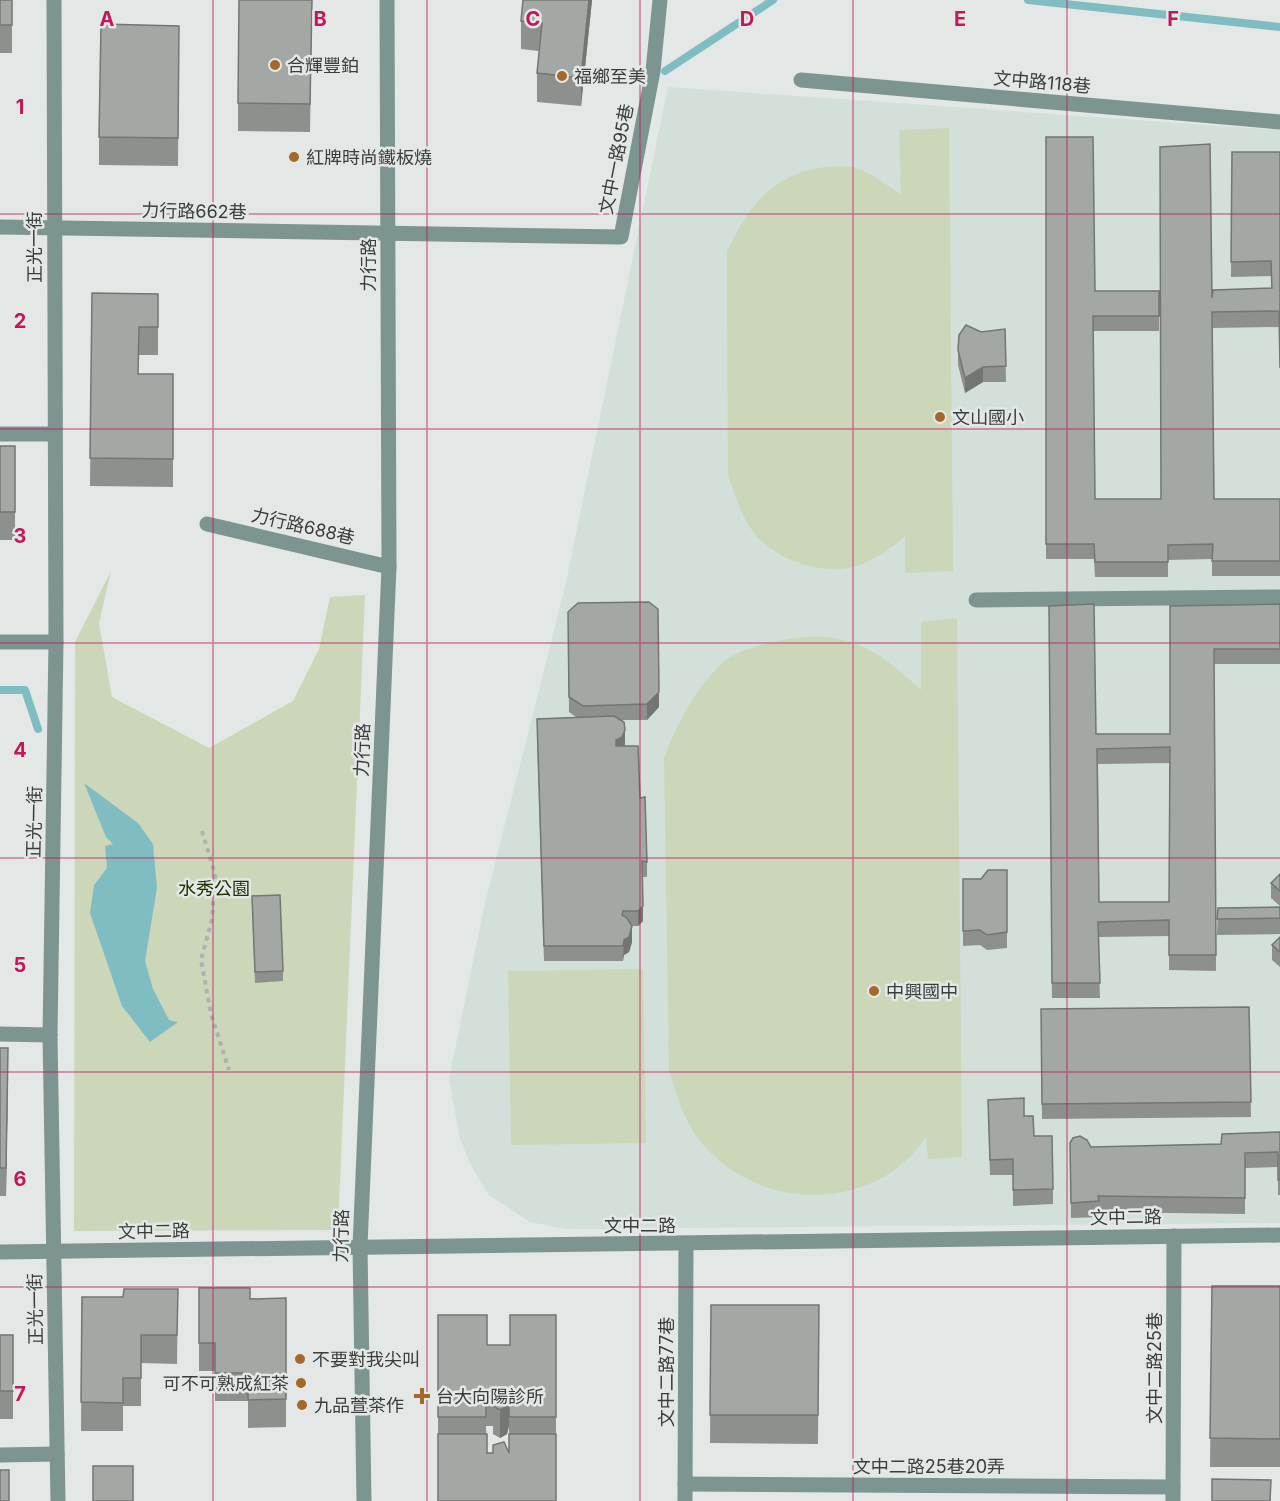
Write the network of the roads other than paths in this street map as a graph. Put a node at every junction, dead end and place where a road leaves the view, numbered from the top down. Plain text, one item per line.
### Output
1 (54, 0) edge
2 (387, 0) edge
3 (660, 0) edge
4 (801, 80) dead end
5 (1280, 122) edge
6 (0, 227) edge
7 (53, 229) junction
8 (388, 233) junction
9 (0, 434) edge
10 (54, 434) junction
11 (207, 524) dead end
12 (389, 567) junction
13 (1280, 597) edge
14 (976, 600) dead end
15 (0, 642) edge
16 (56, 642) junction
17 (0, 1034) edge
18 (50, 1035) junction
19 (1280, 1235) edge
20 (1174, 1236) junction
21 (686, 1244) junction
22 (360, 1246) junction
23 (0, 1252) edge
24 (53, 1253) junction
25 (57, 1454) junction
26 (0, 1455) edge
27 (685, 1484) junction
28 (1173, 1494) edge
29 (58, 1501) edge
30 (364, 1501) edge
31 (685, 1501) edge

1 - 7 street, 正光一街
2 - 8 street, 力行路
3 - 8 street, 文中一路95巷
4 - 5 street, 文中路118巷
6 - 7 street, 力行路662巷
7 - 8 street, 力行路662巷
7 - 10 street, 正光一街
8 - 12 street, 力行路
9 - 10 street
10 - 16 street, 正光一街
11 - 12 street, 力行路688巷
12 - 22 street, 力行路
13 - 14 street
15 - 16 street
16 - 18 street, 正光一街
17 - 18 street
18 - 24 street, 正光一街
19 - 20 street, 文中二路
20 - 21 street, 文中二路
20 - 28 street, 文中二路25巷
21 - 22 street, 文中二路
21 - 27 street, 文中二路77巷
22 - 24 street, 文中二路
22 - 30 street, 力行路
23 - 24 street, 文中二路
24 - 25 street, 正光一街
25 - 26 street
25 - 29 street, 正光一街
27 - 28 street, 文中二路25巷20弄
27 - 31 street, 文中二路77巷

